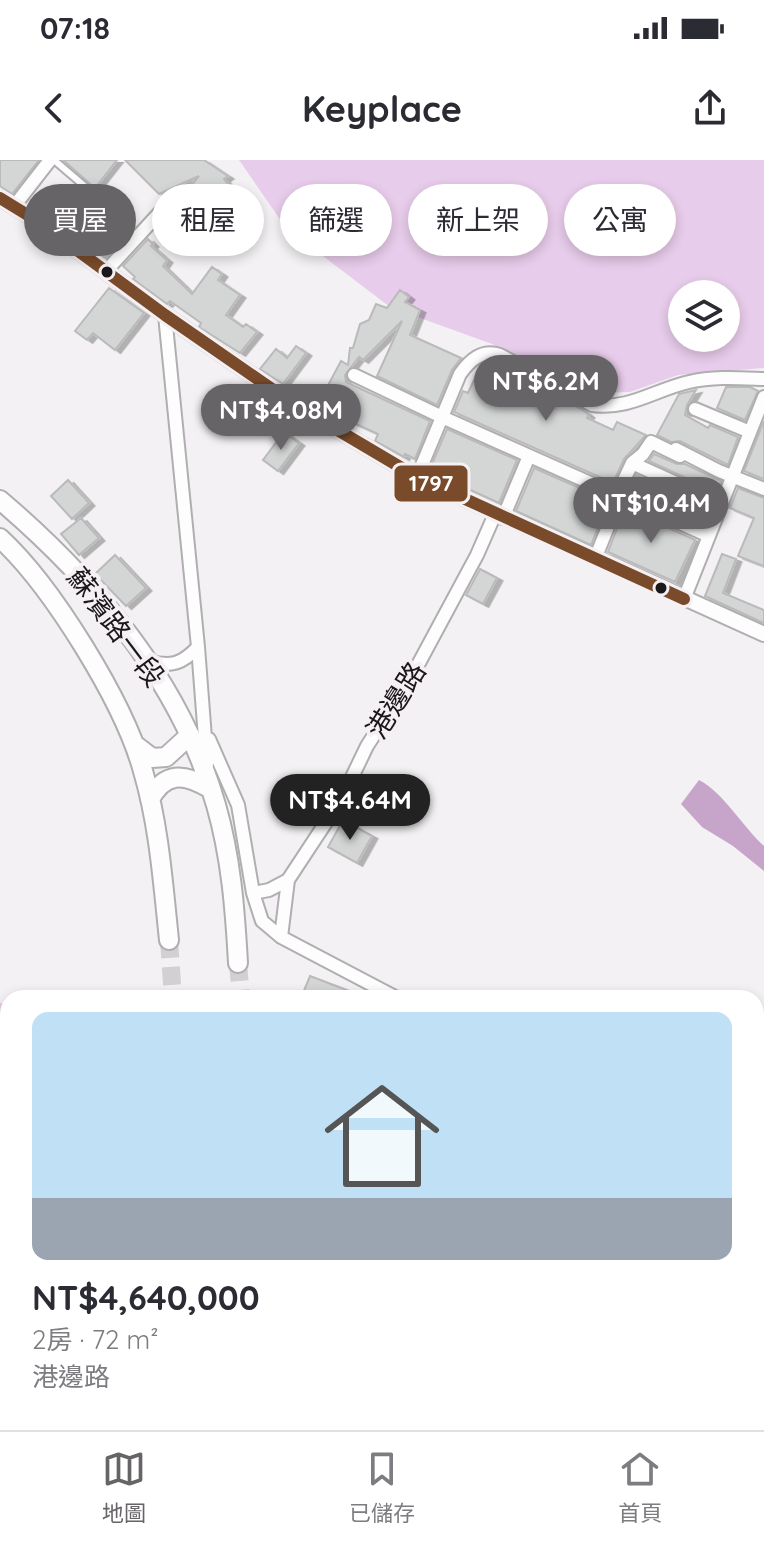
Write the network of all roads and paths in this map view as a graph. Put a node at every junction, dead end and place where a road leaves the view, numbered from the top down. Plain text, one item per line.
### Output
1 (52, 160) edge
2 (82, 184) edge
3 (0, 198) edge
4 (15, 205) junction
5 (152, 221) edge
6 (106, 271) junction
7 (165, 315) junction
8 (354, 375) dead end
9 (764, 379) edge
10 (764, 397) edge
11 (695, 409) dead end
12 (442, 417) junction
13 (750, 432) junction
14 (676, 449) dead end
15 (529, 456) junction
16 (694, 462) dead end
17 (632, 463) junction
18 (733, 476) junction
19 (417, 477) junction
20 (764, 489) edge
21 (619, 496) junction
22 (0, 500) edge
23 (722, 504) junction
24 (499, 516) junction
25 (709, 536) junction
26 (0, 538) edge
27 (595, 559) junction
28 (684, 599) junction
29 (764, 634) edge
30 (198, 647) junction
31 (149, 661) junction
32 (197, 732) junction
33 (135, 745) junction
34 (209, 788) junction
35 (150, 799) junction
36 (288, 880) junction
37 (253, 893) junction
38 (281, 937) junction
39 (169, 940) tunnel mouth
40 (238, 963) tunnel mouth
41 (382, 990) edge

1 - 2 lane
1 - 4 street
3 - 4 street
4 - 6 street
5 - 6 street
6 - 7 street
7 - 19 street
7 - 30 street
8 - 12 street
9 - 12 street
10 - 13 street
11 - 13 street
12 - 15 street
12 - 19 street
13 - 18 street
14 - 18 street
15 - 21 street
15 - 24 street, 港邊路
16 - 17 street
17 - 21 street
17 - 23 street
18 - 20 street
18 - 23 street
19 - 24 street
21 - 25 street
21 - 27 street
22 - 31 main road, 蘇濱路一段
23 - 25 street
24 - 27 street
24 - 36 street, 港邊路
25 - 28 street
26 - 33 main road, 蘇濱路一段
27 - 28 street
28 - 29 street
30 - 31 street
30 - 32 street
31 - 32 main road, 蘇濱路一段
32 - 33 main road
32 - 34 main road, 蘇濱路一段
32 - 37 street
33 - 35 main road, 蘇濱路一段
34 - 35 main road
34 - 40 main road, 蘇濱路一段
35 - 39 main road, 蘇濱路一段
36 - 37 street
36 - 38 street
37 - 38 street
38 - 41 street

